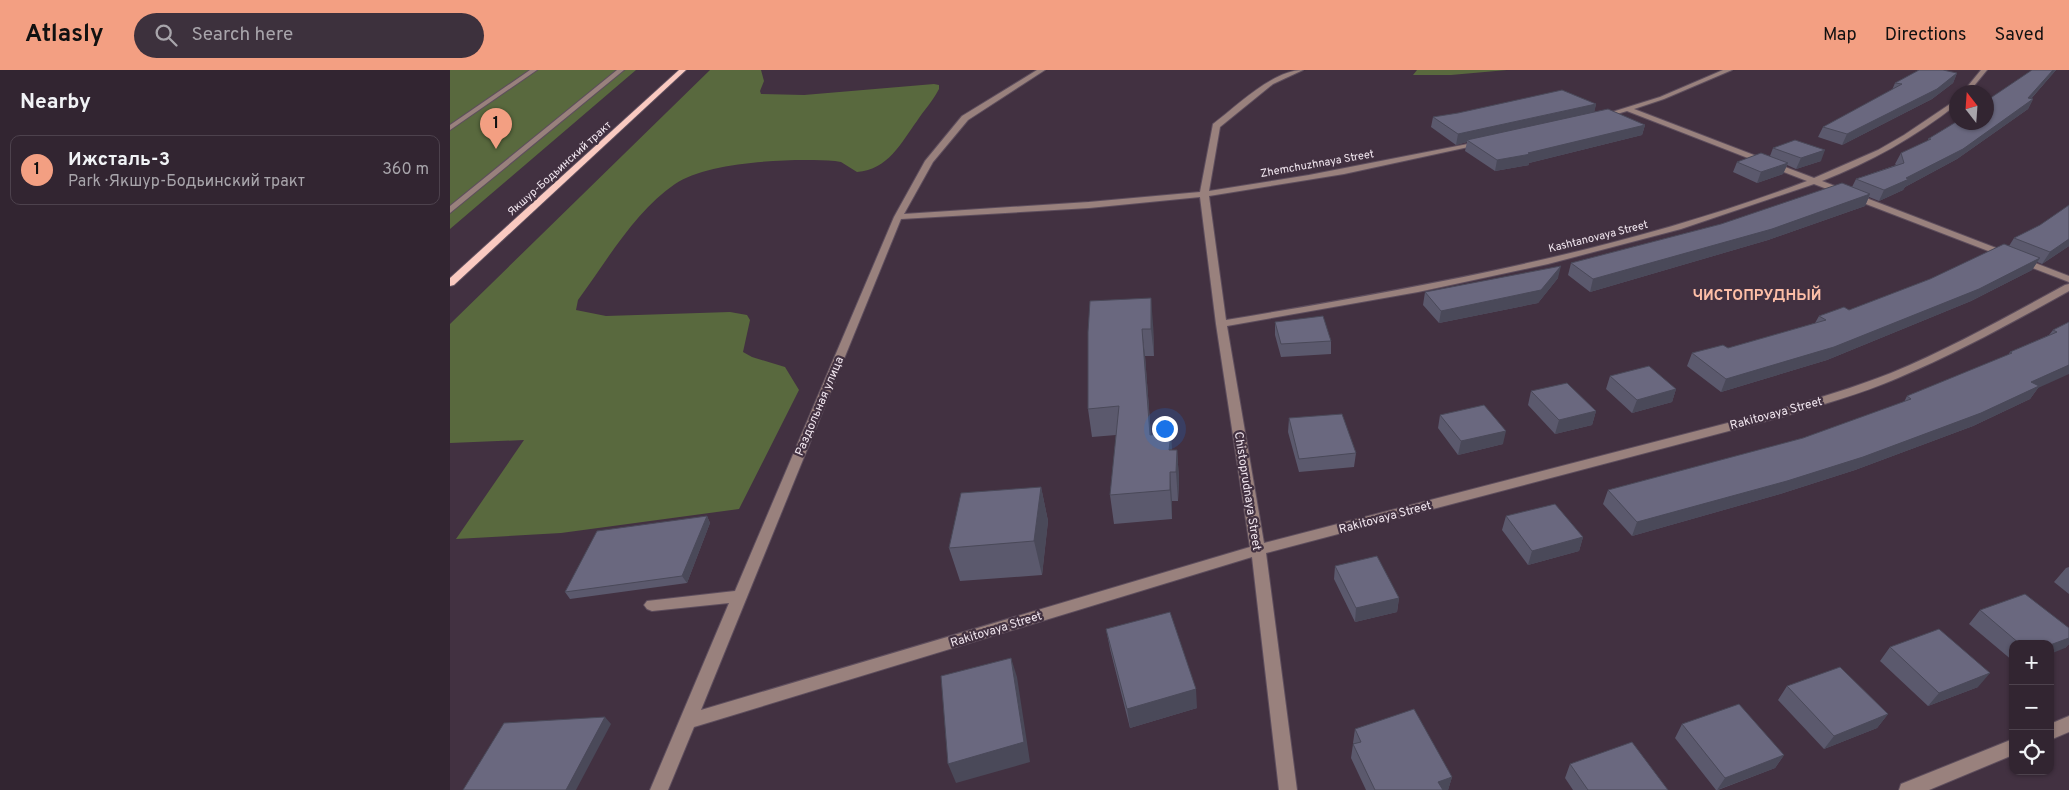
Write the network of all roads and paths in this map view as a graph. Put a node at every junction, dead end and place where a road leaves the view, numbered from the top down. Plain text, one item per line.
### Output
1 (534, 70) edge
2 (621, 70) edge
3 (682, 70) edge
4 (1042, 70) edge
5 (1300, 70) edge
6 (1729, 70) edge
7 (1984, 70) edge
8 (1972, 85) edge
9 (1949, 108) edge
10 (1628, 109) junction
11 (1591, 120) edge
12 (450, 128) edge
13 (1497, 140) edge
14 (1815, 182) junction
15 (1204, 194) junction
16 (450, 210) edge
17 (898, 217) junction
18 (2069, 279) edge
19 (450, 283) edge
20 (2069, 287) edge
21 (1221, 324) junction
22 (1258, 550) junction
23 (740, 596) junction
24 (652, 605) dead end
25 (689, 721) junction
26 (2069, 724) edge
27 (2054, 730) edge
28 (2009, 749) edge
29 (659, 790) edge
30 (1288, 790) edge
31 (1908, 790) edge

1 - 12 street
2 - 16 street
3 - 19 main road, Якшур-Бодьинский тракт
4 - 17 street, Раздольная улица
5 - 15 street, Chistoprudnaya Street
6 - 10 street
7 - 8 street
9 - 14 street, Kashtanovaya Street
10 - 11 street
10 - 14 street
13 - 15 street, Zhemchuzhnaya Street
14 - 18 street
14 - 21 street, Kashtanovaya Street
15 - 17 street, Zhemchuzhnaya Street
15 - 21 street, Chistoprudnaya Street
17 - 23 street, Раздольная улица
20 - 22 street, Rakitovaya Street
21 - 22 street, Chistoprudnaya Street
22 - 25 street, Rakitovaya Street
22 - 30 street, Chistoprudnaya Street
23 - 24 street
23 - 25 street, Раздольная улица
25 - 29 street, Раздольная улица
26 - 27 street
28 - 31 street

